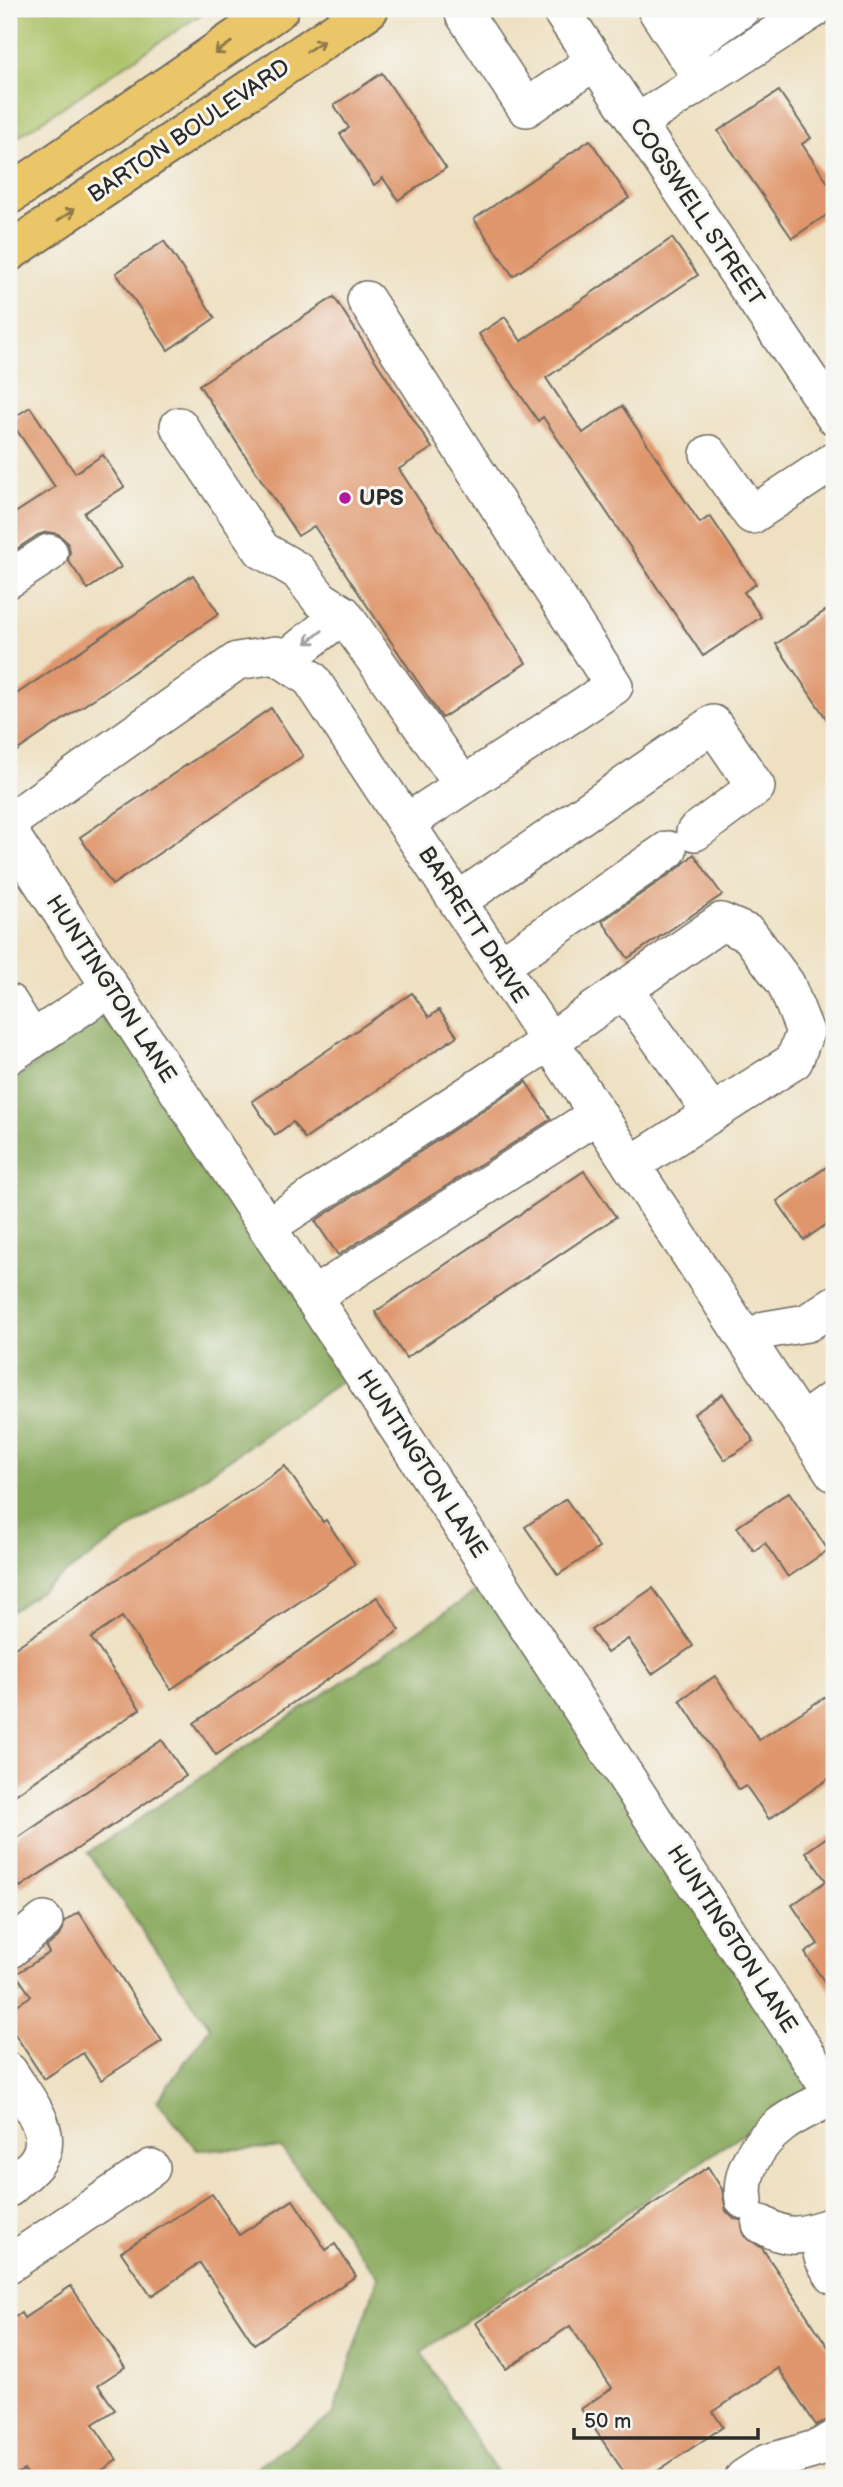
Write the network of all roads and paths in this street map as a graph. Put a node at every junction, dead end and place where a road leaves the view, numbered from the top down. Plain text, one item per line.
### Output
1 (279, 9) edge
2 (369, 9) edge
3 (560, 9) edge
4 (741, 9) edge
5 (814, 9) edge
6 (464, 14) dead end
7 (676, 24) edge
8 (595, 61) junction
9 (703, 80) junction
10 (637, 122) junction
11 (80, 146) junction
12 (107, 187) junction
13 (9, 195) edge
14 (9, 252) edge
15 (366, 300) dead end
16 (834, 416) edge
17 (179, 426) dead end
18 (709, 454) dead end
19 (834, 461) edge
20 (49, 553) dead end
21 (9, 579) edge
22 (344, 614) junction
23 (284, 661) junction
24 (463, 785) junction
25 (9, 822) edge
26 (407, 823) junction
27 (9, 832) edge
28 (458, 901) junction
29 (500, 966) junction
30 (110, 988) junction
31 (624, 989) junction
32 (9, 1003) edge
33 (550, 1041) junction
34 (21, 1048) edge
35 (712, 1113) junction
36 (598, 1114) junction
37 (631, 1165) junction
38 (267, 1227) junction
39 (312, 1297) junction
40 (834, 1305) edge
41 (748, 1342) junction
42 (834, 1399) edge
43 (801, 1423) junction
44 (831, 1461) edge
45 (44, 1921) dead end
46 (9, 1950) edge
47 (9, 2072) edge
48 (834, 2096) edge
49 (151, 2168) dead end
50 (9, 2188) edge
51 (834, 2226) edge
52 (9, 2264) edge
53 (834, 2276) edge
54 (834, 2439) edge
55 (744, 2478) edge

1 -> 11 main road
12 -> 2 main road, BARTON BOULEVARD
3 - 8 street, COGSWELL STREET
4 - 7 street
5 - 9 street
6 - 8 street
7 - 9 street
8 - 10 street, COGSWELL STREET
9 - 10 street
10 - 16 street, COGSWELL STREET
11 - 12 main road
11 - 13 main road
14 -> 12 main road, BARTON BOULEVARD
15 - 24 street
17 - 22 street
18 - 19 street
20 - 21 street
22 -> 23 street
22 - 24 street
23 - 25 street
23 - 26 street, BARRETT DRIVE
24 - 26 street
26 - 28 street, BARRETT DRIVE
27 - 30 street, HUNTINGTON LANE
28 - 29 street, BARRETT DRIVE
28 - 29 street
29 - 33 street, BARRETT DRIVE
30 - 34 street
30 - 38 street, HUNTINGTON LANE
31 - 33 street
31 - 35 street
31 - 35 street
32 - 34 street
33 - 36 street, BARRETT DRIVE
33 - 38 street
35 - 37 street
36 - 37 street, BARRETT DRIVE
36 - 39 street
37 - 41 street, BARRETT DRIVE
38 - 39 street, HUNTINGTON LANE
39 - 48 street, HUNTINGTON LANE
40 - 41 street
41 - 43 street, BARRETT DRIVE
42 - 43 street
43 - 44 street, BARRETT DRIVE
45 - 46 street
47 - 50 street
48 - 51 street
49 - 52 street
51 - 53 street
54 - 55 street

